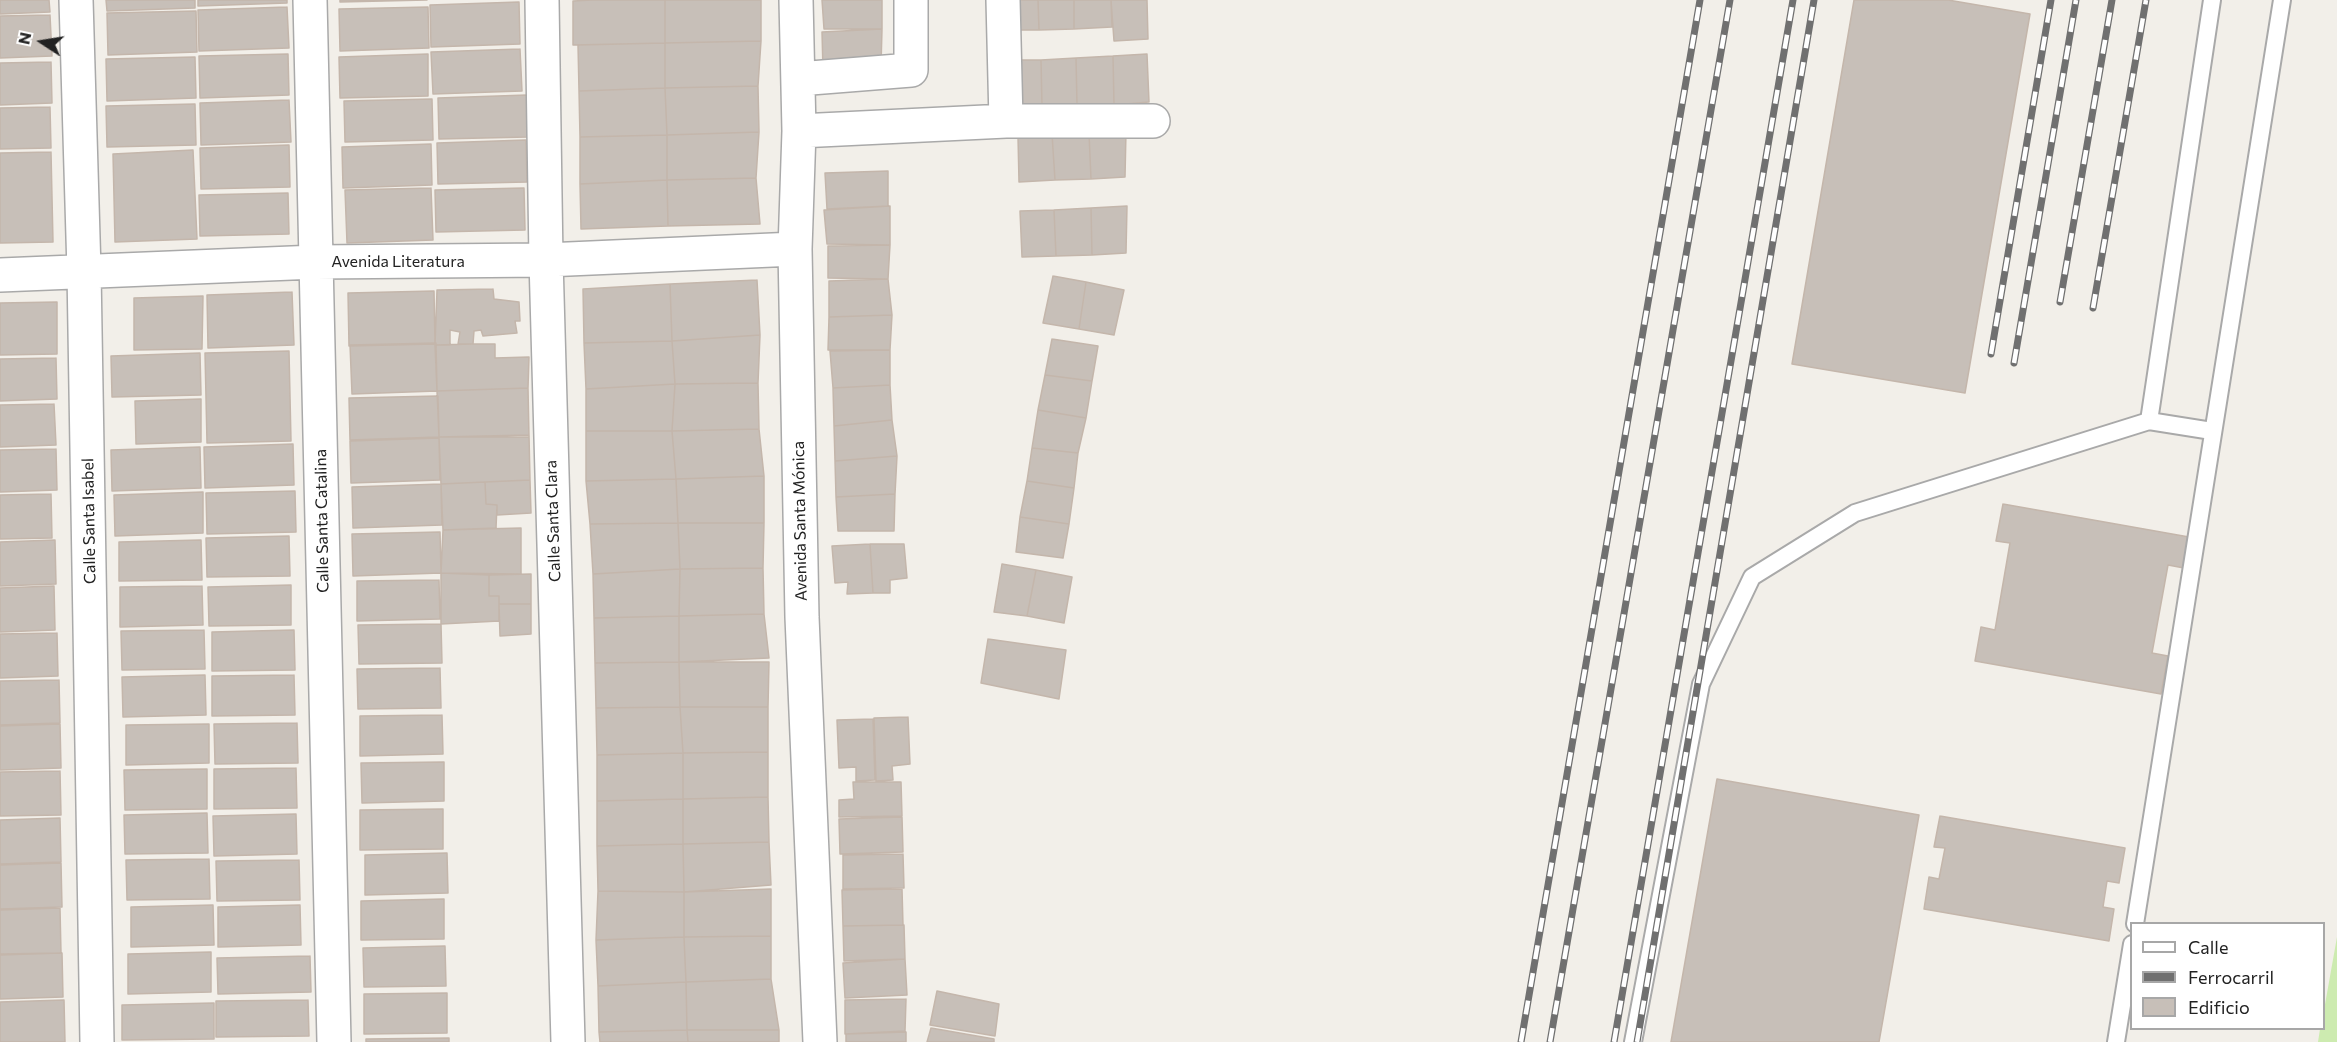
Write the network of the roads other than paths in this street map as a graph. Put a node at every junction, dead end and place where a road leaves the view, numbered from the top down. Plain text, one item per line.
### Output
1 (76, 0) edge
2 (310, 0) edge
3 (542, 0) edge
4 (796, 0) edge
5 (910, 0) edge
6 (1003, 0) edge
7 (2212, 0) edge
8 (2282, 0) edge
9 (798, 79) junction
10 (1006, 121) junction
11 (1153, 121) dead end
12 (800, 131) junction
13 (795, 249) junction
14 (546, 260) junction
15 (316, 262) junction
16 (84, 271) junction
17 (0, 275) edge
18 (2149, 421) junction
19 (2212, 432) junction
20 (2135, 922) edge
21 (2130, 956) edge
22 (97, 1042) edge
23 (334, 1042) edge
24 (568, 1042) edge
25 (820, 1042) edge
26 (1633, 1042) edge
27 (2116, 1042) edge

1 - 16 street, Calle Santa Isabel
2 - 15 street, Calle Santa Catalina
3 - 14 street, Calle Santa Clara
4 - 9 street, Avenida Santa Mónica
5 - 9 street
6 - 10 street
7 - 18 lane
8 - 19 lane
9 - 12 street, Avenida Santa Mónica
10 - 11 street
10 - 12 street
12 - 13 street, Avenida Santa Mónica
13 - 14 street, Avenida Literatura
13 - 25 street, Avenida Santa Mónica
14 - 15 street, Avenida Literatura
14 - 24 street, Calle Santa Clara
15 - 16 street, Avenida Literatura
15 - 23 street, Calle Santa Catalina
16 - 17 street, Avenida Literatura
16 - 22 street, Calle Santa Isabel
18 - 19 lane
18 - 26 lane
19 - 20 lane
21 - 27 lane

